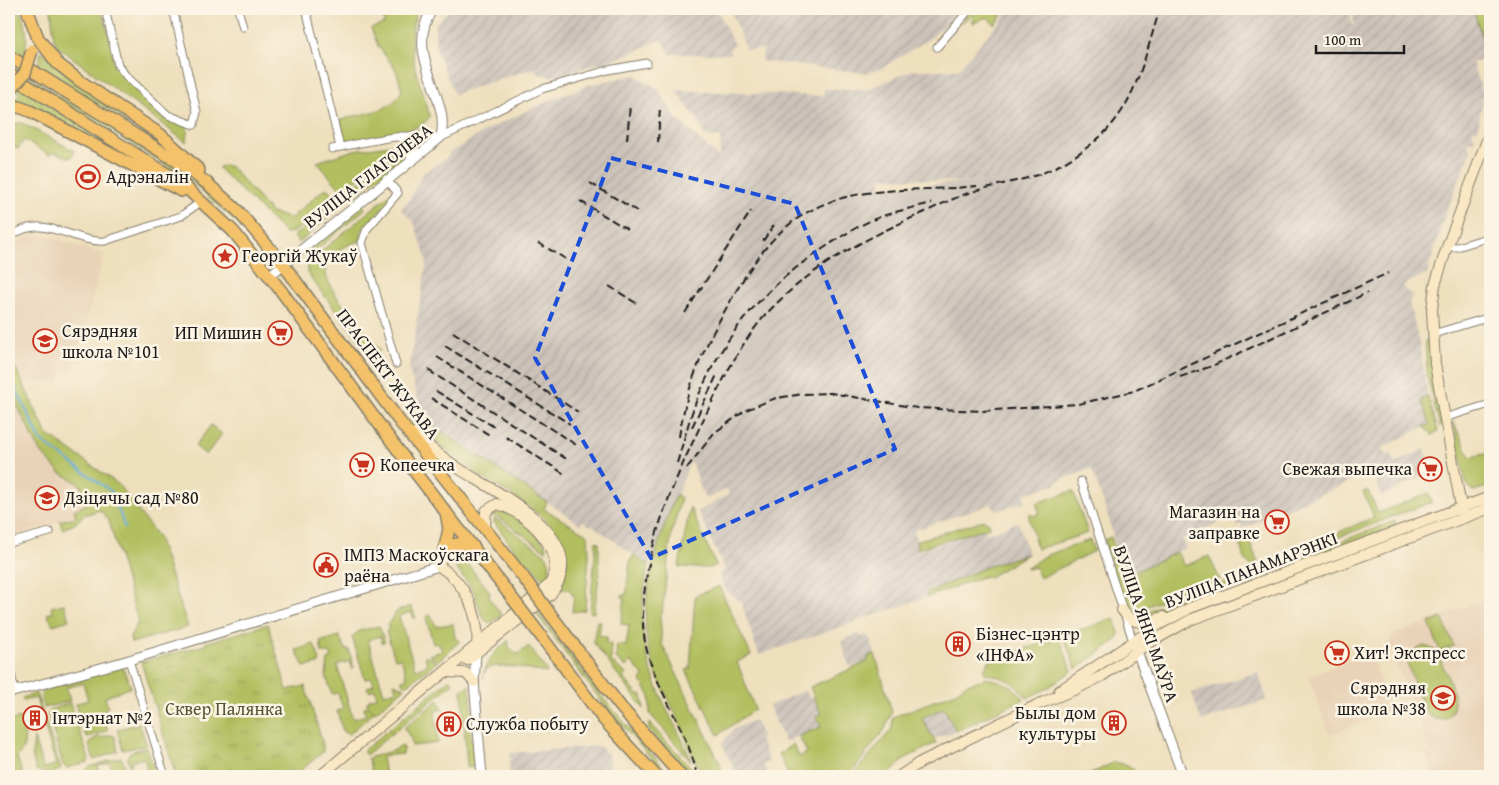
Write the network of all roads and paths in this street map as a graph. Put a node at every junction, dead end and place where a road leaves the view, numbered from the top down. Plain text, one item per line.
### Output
1 (27, 9) edge
2 (33, 9) edge
3 (105, 9) edge
4 (173, 9) edge
5 (238, 9) edge
6 (306, 9) edge
7 (433, 9) edge
8 (970, 9) edge
9 (33, 26) junction
10 (243, 27) dead end
11 (937, 47) dead end
12 (9, 56) edge
13 (647, 64) dead end
14 (9, 74) edge
15 (9, 91) edge
16 (9, 106) edge
17 (1490, 132) edge
18 (401, 137) junction
19 (440, 138) junction
20 (340, 147) junction
21 (332, 149) dead end
22 (410, 161) junction
23 (386, 179) junction
24 (208, 184) junction
25 (201, 200) junction
26 (1490, 237) edge
27 (9, 238) edge
28 (1447, 247) junction
29 (283, 264) junction
30 (269, 276) junction
31 (1490, 317) edge
32 (1433, 334) junction
33 (396, 364) dead end
34 (1490, 404) edge
35 (1444, 418) junction
36 (400, 422) junction
37 (1081, 481) dead end
38 (1490, 497) edge
39 (445, 508) junction
40 (1490, 508) edge
41 (1462, 513) junction
42 (485, 526) junction
43 (50, 532) dead end
44 (9, 544) edge
45 (474, 547) junction
46 (444, 552) junction
47 (439, 566) junction
48 (1190, 608) junction
49 (1122, 610) junction
50 (478, 631) junction
51 (198, 638) junction
52 (489, 639) junction
53 (1133, 641) junction
54 (477, 649) junction
55 (1137, 652) junction
56 (129, 660) junction
57 (9, 666) edge
58 (83, 671) junction
59 (447, 672) junction
60 (474, 682) junction
61 (12, 692) edge
62 (1039, 704) junction
63 (676, 774) edge
64 (165, 776) edge
65 (320, 776) edge
66 (482, 776) edge
67 (656, 776) edge
68 (900, 776) edge
69 (1183, 776) edge

1 - 9 main road
2 - 9 main road
3 - 4 street
5 - 10 street
6 - 20 street
7 - 19 street
8 - 11 street
9 - 15 main road, bridge
9 - 24 main road
12 - 24 main road, ПРАСПЕКТ ЖУКАВА
13 - 19 street, ВУЛІЦА ГЛАГОЛЕВА
14 - 25 main road, ПРАСПЕКТ ЖУКАВА
16 - 25 main road
17 - 28 main road
18 - 19 street
18 - 20 street
18 - 22 street
19 - 22 street, ВУЛІЦА ГЛАГОЛЕВА
20 - 21 street
22 - 23 street, ВУЛІЦА ГЛАГОЛЕВА
23 - 29 street, ВУЛІЦА ГЛАГОЛЕВА
23 - 33 street
24 - 29 main road, ПРАСПЕКТ ЖУКАВА
25 - 27 street
25 - 30 main road, ПРАСПЕКТ ЖУКАВА
26 - 28 street
28 - 32 main road
29 - 30 street, ВУЛІЦА ГЛАГОЛЕВА
29 - 36 main road, ПРАСПЕКТ ЖУКАВА
30 - 39 main road, ПРАСПЕКТ ЖУКАВА
31 - 32 street
32 - 35 main road
34 - 35 street
35 - 41 main road
36 - 42 main road, ПРАСПЕКТ ЖУКАВА
36 - 52 main road
37 - 49 street, ВУЛІЦА ЯНКІ МАЎРА
38 - 41 main road, ВУЛІЦА ПАНАМАРЭНКІ
39 - 45 main road, ПРАСПЕКТ ЖУКАВА
39 - 46 main road
40 - 41 main road, ВУЛІЦА ПАНАМАРЭНКІ
41 - 48 main road, ВУЛІЦА ПАНАМАРЭНКІ
41 - 55 main road, ВУЛІЦА ПАНАМАРЭНКІ
42 - 52 main road
42 - 63 main road, ПРАСПЕКТ ЖУКАВА, bridge
43 - 44 street
45 - 46 main road
45 - 67 main road, ПРАСПЕКТ ЖУКАВА, bridge
46 - 47 main road
47 - 50 main road
47 - 51 street
48 - 49 main road
48 - 53 main road, ВУЛІЦА ПАНАМАРЭНКІ
49 - 53 street, ВУЛІЦА ЯНКІ МАЎРА
50 - 52 main road
50 - 54 main road
51 - 56 street
51 - 58 street
52 - 54 main road
53 - 55 street, ВУЛІЦА ЯНКІ МАЎРА
53 - 62 main road, ВУЛІЦА ПАНАМАРЭНКІ
54 - 59 main road
54 - 60 street
55 - 62 main road, ВУЛІЦА ПАНАМАРЭНКІ
55 - 69 street, ВУЛІЦА ЯНКІ МАЎРА
56 - 58 street
56 - 64 street
57 - 61 street
58 - 61 street
59 - 60 main road
59 - 65 main road
60 - 66 street
62 - 68 main road, ВУЛІЦА ПАНАМАРЭНКІ

